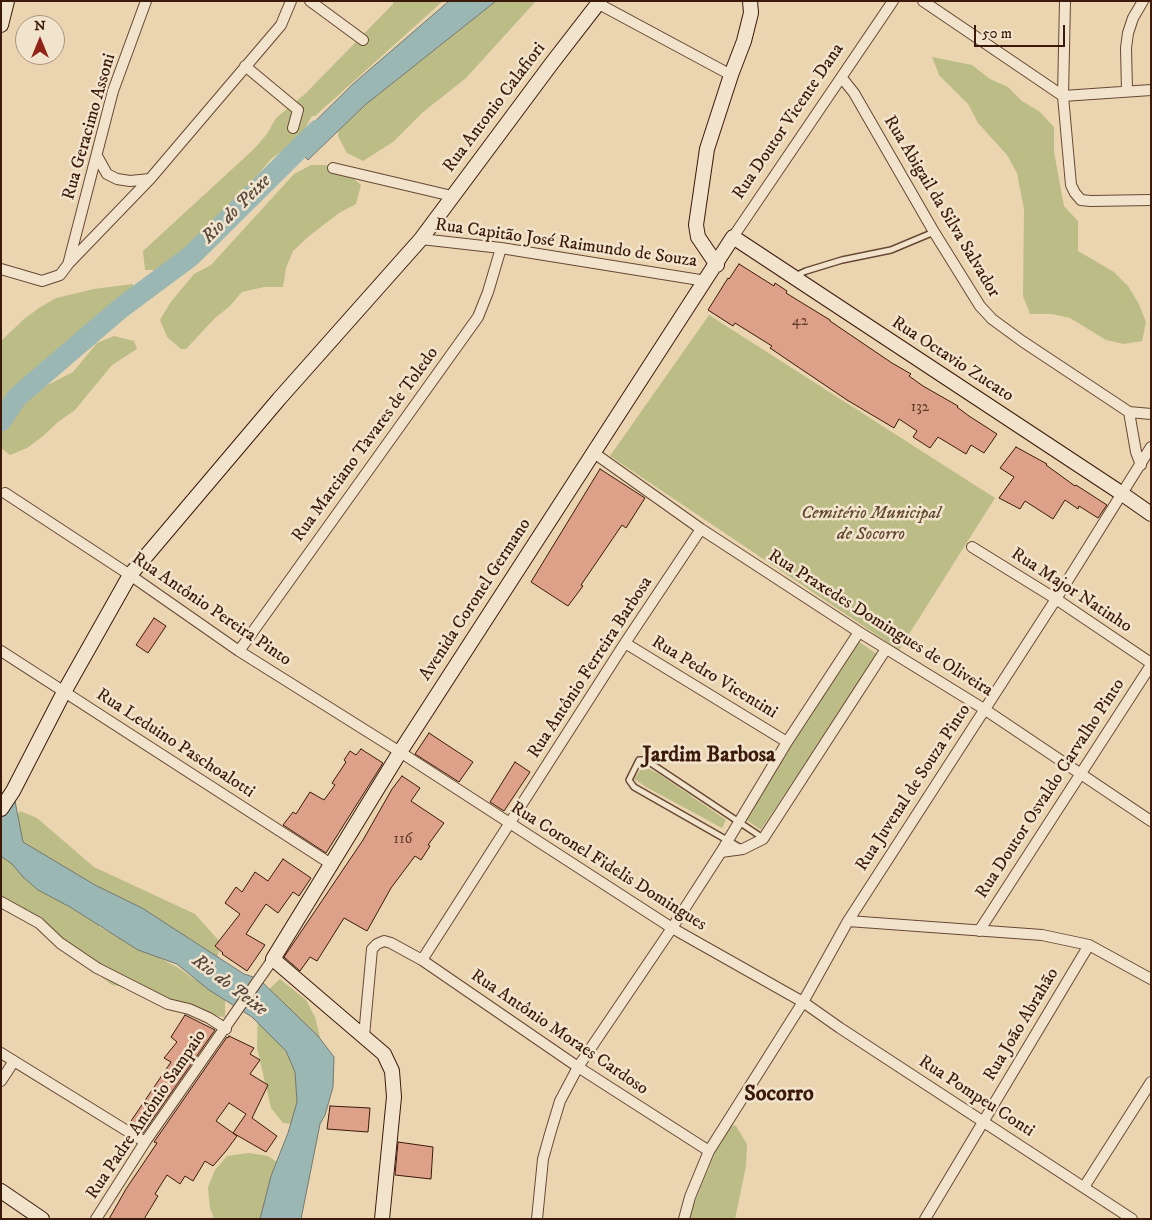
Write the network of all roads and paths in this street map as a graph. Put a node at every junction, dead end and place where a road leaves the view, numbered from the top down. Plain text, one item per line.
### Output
1 (7, 1) edge
2 (146, 1) edge
3 (291, 1) edge
4 (310, 1) edge
5 (750, 1) edge
6 (892, 1) edge
7 (923, 1) edge
8 (1065, 1) edge
9 (1143, 1) edge
10 (599, 2) edge
11 (1, 25) edge
12 (363, 40) dead end
13 (245, 66) junction
14 (731, 75) junction
15 (842, 78) junction
16 (1151, 90) edge
17 (1127, 91) junction
18 (1063, 96) junction
19 (293, 128) dead end
20 (97, 156) junction
21 (332, 168) dead end
22 (150, 179) junction
23 (452, 196) junction
24 (1151, 200) edge
25 (934, 232) junction
26 (733, 237) junction
27 (421, 239) junction
28 (501, 248) junction
29 (69, 263) junction
30 (717, 265) junction
31 (1, 269) edge
32 (792, 277) junction
33 (706, 281) junction
34 (1129, 412) junction
35 (1151, 414) edge
36 (1151, 447) edge
37 (594, 453) junction
38 (1141, 465) junction
39 (1122, 492) junction
40 (5, 493) dead end
41 (1151, 514) edge
42 (701, 529) junction
43 (972, 547) dead end
44 (130, 575) junction
45 (1056, 599) junction
46 (859, 632) junction
47 (626, 643) junction
48 (886, 649) junction
49 (1, 651) edge
50 (239, 651) junction
51 (1151, 664) edge
52 (64, 692) junction
53 (984, 709) junction
54 (786, 742) junction
55 (400, 752) junction
56 (1079, 774) junction
57 (1, 809) edge
58 (1151, 821) edge
59 (738, 822) junction
60 (510, 825) junction
61 (763, 838) junction
62 (727, 840) junction
63 (743, 849) junction
64 (721, 852) junction
65 (331, 864) junction
66 (1, 902) edge
67 (848, 921) junction
68 (672, 928) junction
69 (979, 931) junction
70 (1089, 945) junction
71 (422, 960) junction
72 (270, 963) junction
73 (1151, 980) edge
74 (803, 1002) junction
75 (227, 1026) junction
76 (364, 1036) junction
77 (1, 1053) edge
78 (14, 1061) junction
79 (578, 1066) junction
80 (1, 1081) edge
81 (1151, 1082) edge
82 (983, 1121) junction
83 (146, 1142) junction
84 (709, 1151) junction
85 (1084, 1187) junction
86 (1, 1191) edge
87 (42, 1219) edge
88 (96, 1219) edge
89 (382, 1219) edge
90 (537, 1219) edge
91 (684, 1219) edge
92 (926, 1219) edge
93 (1132, 1219) edge

1 - 11 street
2 - 20 street, Rua Geracimo Assoni
3 - 13 street
4 - 12 street
5 - 14 street
6 - 15 street, Rua Doutor Vicente Dana
7 - 18 street
8 - 18 street
9 - 17 street
10 - 14 street
10 - 23 street, Rua Antonio Calafiori
13 - 19 street
13 - 22 street
14 - 30 street
15 - 25 street, Rua Abigail da Silva Salvador
15 - 26 street, Rua Doutor Vicente Dana
16 - 17 street
17 - 18 street
18 - 24 street
20 - 22 street
20 - 29 street, Rua Geracimo Assoni
21 - 23 street
22 - 29 street
23 - 27 street, Rua Antonio Calafiori
25 - 32 lane
25 - 34 street, Rua Abigail da Silva Salvador
26 - 30 street, Rua Doutor Vicente Dana
26 - 32 street, Rua Octavio Zucato
27 - 28 street, Rua Capitão José Raimundo de Souza
27 - 44 street, Rua Antonio Calafiori
28 - 33 street, Rua Capitão José Raimundo de Souza
28 - 50 street, Rua Marciano Tavares de Toledo
29 - 31 street
30 - 33 street, Avenida Coronel Germano
32 - 39 street, Rua Octavio Zucato
33 - 37 street, Avenida Coronel Germano
34 - 35 street
34 - 38 street
36 - 38 street, Rua Juvenal de Souza Pinto
37 - 42 street, Rua Praxedes Domingues de Oliveira
37 - 55 street, Avenida Coronel Germano
38 - 39 street, Rua Juvenal de Souza Pinto
39 - 41 street, Rua Octavio Zucato
39 - 45 street, Rua Juvenal de Souza Pinto
40 - 44 street, Rua Antônio Pereira Pinto
42 - 46 street, Rua Praxedes Domingues de Oliveira
42 - 47 street, Rua Antônio Ferreira Barbosa
43 - 45 street, Rua Major Natinho
44 - 50 street, Rua Antônio Pereira Pinto
44 - 52 street, Rua Antonio Calafiori
45 - 51 street, Rua Major Natinho
45 - 53 street, Rua Juvenal de Souza Pinto
46 - 48 street, Rua Praxedes Domingues de Oliveira
46 - 54 street
47 - 54 street, Rua Pedro Vicentini
47 - 60 street, Rua Antônio Ferreira Barbosa
48 - 53 street, Rua Praxedes Domingues de Oliveira
48 - 61 street
49 - 52 street, Rua Leduino Paschoalotti
50 - 55 street, Rua Antônio Pereira Pinto
51 - 56 street, Rua Doutor Osvaldo Carvalho Pinto
52 - 57 street, Rua Antonio Calafiori
52 - 65 street, Rua Leduino Paschoalotti
53 - 56 street, Rua Praxedes Domingues de Oliveira
53 - 67 street, Rua Juvenal de Souza Pinto
54 - 59 street
55 - 60 street, Rua Coronel Fidelis Domingues
55 - 65 street, Avenida Coronel Germano
56 - 58 street, Rua Praxedes Domingues de Oliveira
56 - 69 street, Rua Doutor Osvaldo Carvalho Pinto
59 - 61 lane
59 - 62 street
59 - 62 lane
60 - 68 street, Rua Coronel Fidelis Domingues
60 - 71 street, Rua Antônio Ferreira Barbosa
61 - 63 street
62 - 63 lane
62 - 64 street
63 - 64 street
64 - 68 street
65 - 72 street, Avenida Coronel Germano
66 - 75 street
67 - 69 street
67 - 74 street, Rua Juvenal de Souza Pinto
68 - 74 street, Rua Coronel Fidelis Domingues
68 - 79 street
69 - 70 street
70 - 73 street
70 - 82 street, Rua João Abrahão
71 - 76 street, Rua Antônio Moraes Cardoso
71 - 79 street, Rua Antônio Moraes Cardoso
72 - 75 street, Rua Padre Antônio Sampaio
72 - 76 street
74 - 82 street, Rua Pompeu Conti
74 - 84 street, Rua Juvenal de Souza Pinto
75 - 83 street, Rua Padre Antônio Sampaio
76 - 89 street
77 - 78 street
78 - 80 street
78 - 83 street
79 - 84 street, Rua Antônio Moraes Cardoso
79 - 90 street
81 - 85 street
82 - 85 street, Rua Pompeu Conti
82 - 92 street, Rua João Abrahão
83 - 88 street, Rua Padre Antônio Sampaio
84 - 91 street, Rua Juvenal de Souza Pinto
85 - 93 street, Rua Pompeu Conti
86 - 87 street

